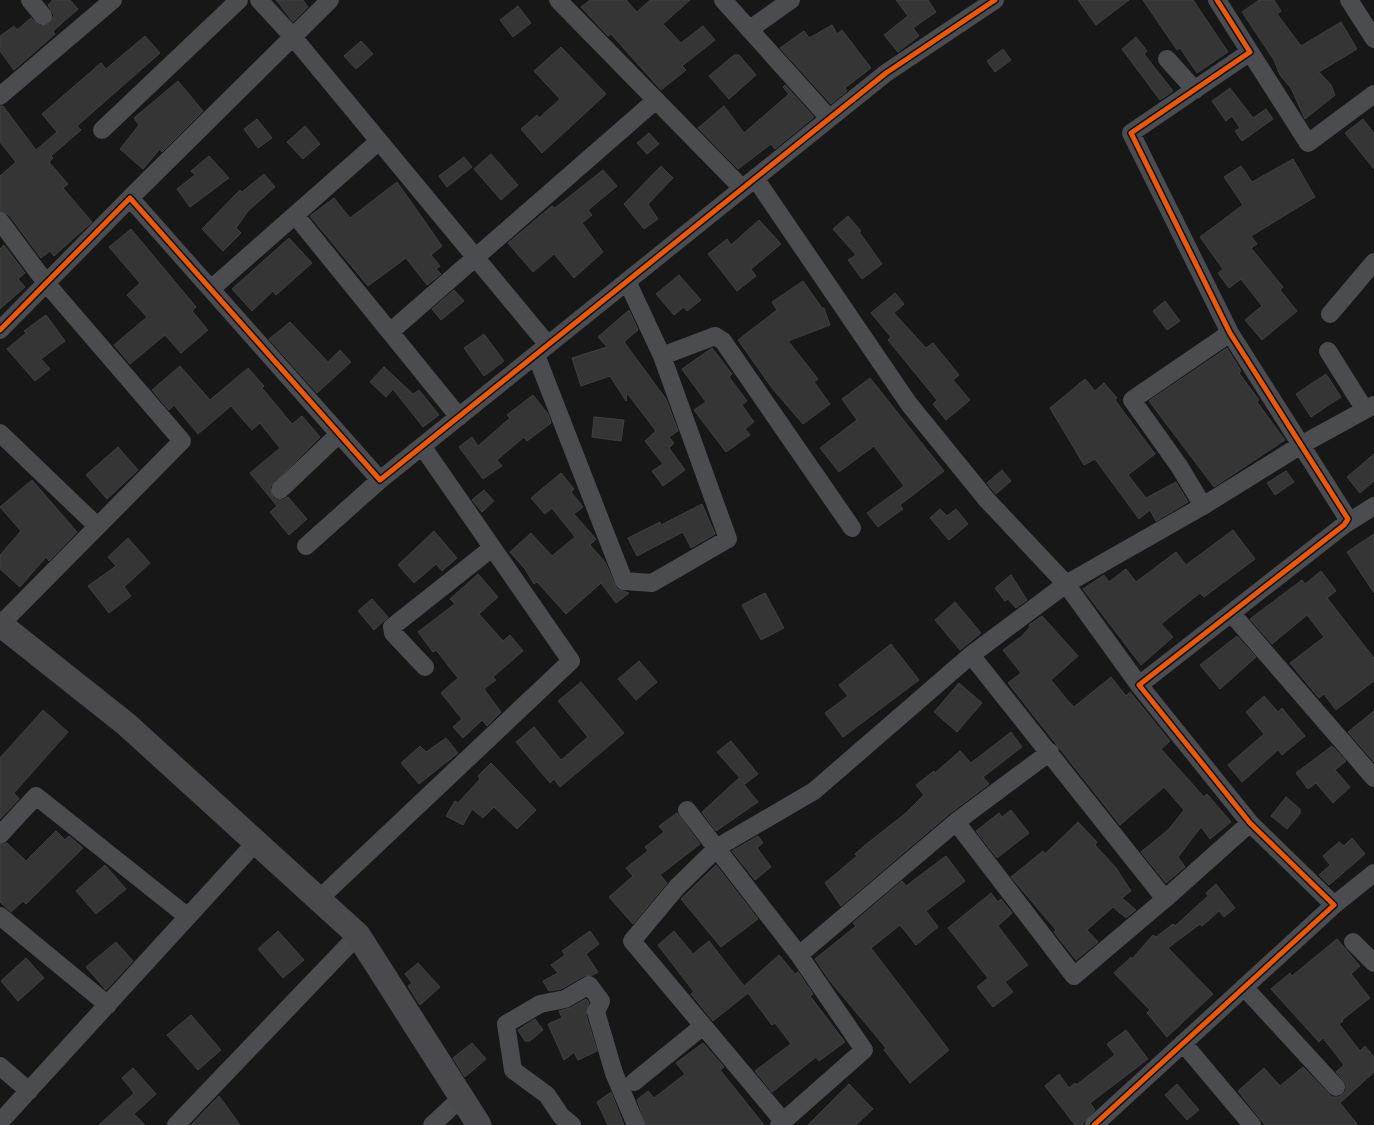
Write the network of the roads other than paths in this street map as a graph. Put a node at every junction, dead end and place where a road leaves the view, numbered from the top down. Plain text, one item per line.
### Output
1 (30, 0) edge
2 (113, 0) edge
3 (239, 0) edge
4 (259, 0) edge
5 (330, 0) edge
6 (558, 0) edge
7 (723, 0) edge
8 (791, 0) edge
9 (1217, 0) edge
10 (1349, 0) edge
11 (991, 1) edge
12 (43, 16) dead end
13 (750, 29) junction
14 (293, 37) junction
15 (1374, 39) edge
16 (1250, 52) junction
17 (1167, 58) dead end
18 (1195, 90) junction
19 (1374, 94) edge
20 (0, 96) edge
21 (656, 100) junction
22 (829, 118) junction
23 (102, 130) dead end
24 (378, 141) junction
25 (748, 183) junction
26 (130, 198) junction
27 (295, 215) junction
28 (0, 221) edge
29 (476, 258) junction
30 (1374, 262) edge
31 (627, 281) junction
32 (46, 283) junction
33 (210, 289) junction
34 (1330, 314) dead end
35 (0, 330) edge
36 (390, 332) junction
37 (1230, 333) junction
38 (542, 350) junction
39 (1328, 351) dead end
40 (662, 356) junction
41 (1370, 407) edge
42 (459, 417) junction
43 (0, 433) edge
44 (339, 434) junction
45 (1301, 445) junction
46 (422, 446) junction
47 (380, 480) junction
48 (280, 490) dead end
49 (1203, 506) junction
50 (1374, 506) edge
51 (1344, 525) junction
52 (98, 526) junction
53 (852, 528) dead end
54 (306, 546) dead end
55 (492, 548) junction
56 (1066, 584) junction
57 (1232, 614) junction
58 (0, 624) edge
59 (971, 655) junction
60 (425, 667) dead end
61 (1139, 685) junction
62 (1050, 752) junction
63 (1374, 778) edge
64 (687, 810) dead end
65 (956, 822) junction
66 (1250, 823) junction
67 (0, 835) edge
68 (257, 841) junction
69 (718, 847) junction
70 (1374, 873) edge
71 (320, 898) junction
72 (1165, 899) junction
73 (1334, 905) junction
74 (0, 916) edge
75 (188, 917) junction
76 (358, 935) junction
77 (1353, 942) dead end
78 (799, 956) junction
79 (1374, 963) edge
80 (1244, 987) junction
81 (108, 1004) junction
82 (703, 1026) junction
83 (1183, 1043) junction
84 (0, 1066) edge
85 (634, 1082) dead end
86 (1336, 1087) dead end
87 (29, 1091) junction
88 (461, 1098) junction
89 (0, 1122) edge
90 (781, 1123) edge
91 (176, 1125) edge
92 (432, 1125) edge
93 (479, 1125) edge
94 (572, 1125) edge
95 (636, 1125) edge
96 (1094, 1125) edge
97 (1252, 1125) edge

1 - 12 street
2 - 20 street
3 - 23 street
4 - 14 street
5 - 14 street
6 - 21 street
7 - 13 street
8 - 13 street
9 - 16 street
10 - 15 street
11 - 22 street
13 - 22 street
14 - 24 street
14 - 26 street
16 - 18 street
16 - 19 street
17 - 18 street
18 - 37 street
21 - 25 street
21 - 29 street
22 - 25 street
24 - 27 street
24 - 29 street
25 - 31 street
25 - 56 street
26 - 32 street
26 - 33 street
27 - 33 street
27 - 36 street
28 - 32 street
29 - 36 street
29 - 38 street
30 - 34 street
31 - 38 street
31 - 40 street
32 - 35 street
32 - 52 street
33 - 44 street
36 - 42 street
37 - 45 street
37 - 49 street
38 - 40 street
38 - 42 street
39 - 41 street
40 - 53 street
41 - 45 street
42 - 46 street
43 - 52 street
44 - 47 street
44 - 48 street
45 - 49 street
45 - 51 street
46 - 47 street
46 - 55 street
47 - 54 street
49 - 56 street
50 - 51 street
51 - 57 street
52 - 58 street
55 - 60 street
55 - 71 street
56 - 59 street
56 - 61 street
57 - 61 street
57 - 63 street
58 - 68 main road
59 - 62 street
59 - 69 street
61 - 66 street
62 - 65 street
62 - 72 street
64 - 69 street
65 - 72 street
65 - 78 street
66 - 72 street
66 - 73 street
67 - 75 street
68 - 71 main road
68 - 75 street
69 - 78 street
69 - 82 street
70 - 73 street
71 - 76 main road
73 - 80 street
74 - 81 street
75 - 81 street
76 - 88 main road
76 - 91 street
77 - 79 street
78 - 90 street
80 - 83 street
80 - 86 street
81 - 87 street
82 - 85 street
82 - 90 street
83 - 96 street
83 - 97 street
84 - 87 street
87 - 89 street
88 - 92 street
88 - 93 main road
94 - 95 street

